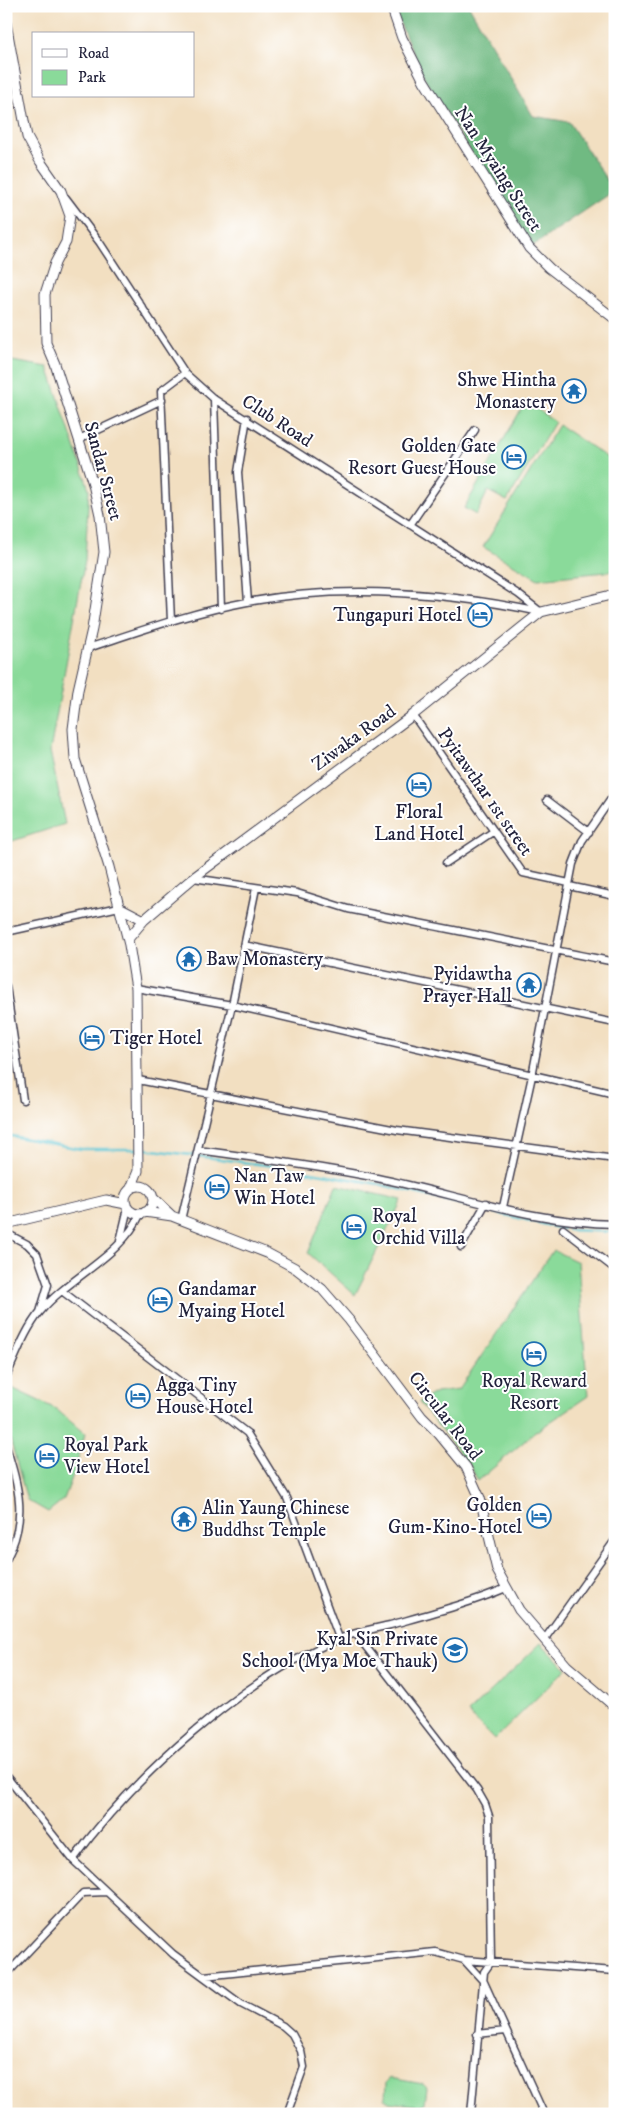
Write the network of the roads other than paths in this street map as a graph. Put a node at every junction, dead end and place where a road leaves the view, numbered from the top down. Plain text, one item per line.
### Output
1 (391, 6) edge
2 (6, 23) edge
3 (61, 190) junction
4 (615, 319) edge
5 (185, 373) junction
6 (214, 399) junction
7 (162, 400) junction
8 (247, 418) junction
9 (475, 430) dead end
10 (79, 438) junction
11 (410, 525) junction
12 (615, 594) edge
13 (248, 602) junction
14 (221, 609) junction
15 (541, 612) junction
16 (172, 621) junction
17 (88, 648) junction
18 (413, 715) junction
19 (615, 793) edge
20 (547, 800) dead end
21 (494, 831) junction
22 (589, 832) junction
23 (446, 863) dead end
24 (193, 878) junction
25 (569, 884) junction
26 (256, 888) junction
27 (615, 896) edge
28 (119, 907) junction
29 (144, 920) junction
30 (6, 932) edge
31 (128, 939) junction
32 (244, 945) junction
33 (556, 952) junction
34 (615, 962) edge
35 (6, 986) edge
36 (136, 988) junction
37 (232, 1005) junction
38 (544, 1008) junction
39 (615, 1023) edge
40 (532, 1076) junction
41 (138, 1080) junction
42 (211, 1093) junction
43 (615, 1094) edge
44 (23, 1100) dead end
45 (517, 1146) junction
46 (198, 1151) junction
47 (615, 1159) edge
48 (138, 1171) junction
49 (146, 1188) junction
50 (130, 1189) junction
51 (152, 1197) junction
52 (106, 1200) junction
53 (485, 1204) junction
54 (127, 1206) junction
55 (503, 1207) junction
56 (143, 1213) junction
57 (177, 1218) junction
58 (6, 1224) edge
59 (615, 1224) edge
60 (562, 1229) dead end
61 (6, 1233) edge
62 (120, 1241) junction
63 (462, 1247) dead end
64 (615, 1269) edge
65 (62, 1291) junction
66 (40, 1312) junction
67 (6, 1377) edge
68 (6, 1446) edge
69 (615, 1540) edge
70 (6, 1560) edge
71 (506, 1588) junction
72 (356, 1634) junction
73 (339, 1638) junction
74 (544, 1640) junction
75 (615, 1706) edge
76 (6, 1776) edge
77 (74, 1860) junction
78 (106, 1892) junction
79 (464, 1960) junction
80 (491, 1962) junction
81 (615, 1971) edge
82 (6, 1976) edge
83 (204, 1976) junction
84 (484, 1982) junction
85 (506, 2031) junction
86 (477, 2034) junction
87 (287, 2114) edge
88 (471, 2114) edge
89 (544, 2114) edge

1 - 4 street, Nan Myaing Street
2 - 3 street, Sandar Street
3 - 5 street, Club Road
3 - 10 street, Sandar Street
5 - 6 street, Club Road
5 - 7 street
6 - 8 street, Club Road
6 - 14 street
7 - 10 street
7 - 16 street
8 - 11 street, Club Road
8 - 13 street
9 - 11 street
10 - 17 street, Sandar Street
11 - 15 street, Club Road
12 - 15 street, Ziwaka Road
13 - 14 street
13 - 15 street
14 - 16 street
15 - 18 street, Ziwaka Road
16 - 17 street
17 - 28 street, Sandar Street
18 - 21 street, Pyitawthar 1st street
18 - 24 street, Ziwaka Road
19 - 22 street
20 - 22 street
21 - 23 street
21 - 25 street, Pyitawthar 1st street
22 - 25 street
24 - 26 street
24 - 29 street, Ziwaka Road
25 - 27 street, Pyitawthar 1st street
25 - 33 street
26 - 32 street
26 - 33 street
28 - 29 street
28 - 30 street
28 - 31 street, Sandar Street
29 - 31 street, Ziwaka Road
31 - 36 street, Sandar Street
32 - 37 street
32 - 38 street
33 - 34 street
33 - 38 street
35 - 44 street
36 - 37 street
36 - 41 street, Sandar Street
37 - 40 street
37 - 42 street
38 - 39 street
38 - 40 street
40 - 43 street
40 - 45 street
41 - 42 street
41 - 48 street, Sandar Street
42 - 45 street
42 - 46 street
45 - 47 street
45 - 55 street
46 - 53 street
46 - 57 street
48 - 49 street
48 - 50 street
49 - 50 street
49 - 51 street
50 - 52 street
50 - 54 street
51 - 56 street
51 - 57 street
52 - 54 street
52 - 58 street
53 - 55 street
53 - 63 street
54 - 56 street
54 - 62 street
55 - 59 street
56 - 57 street
56 - 62 street
57 - 71 street, Circular Road
60 - 64 street
61 - 66 street
62 - 65 street
65 - 66 street
65 - 73 street
66 - 67 street
68 - 70 street
69 - 74 street
71 - 72 street
71 - 74 street, Circular Road
72 - 73 street
72 - 80 street
73 - 77 street
74 - 75 street, Circular Road
76 - 77 street
77 - 78 street
78 - 82 street
78 - 83 street
79 - 80 street
79 - 83 street
79 - 84 street
80 - 81 street
80 - 84 street
83 - 87 street
84 - 85 street
84 - 86 street
85 - 86 street
85 - 89 street
86 - 88 street

